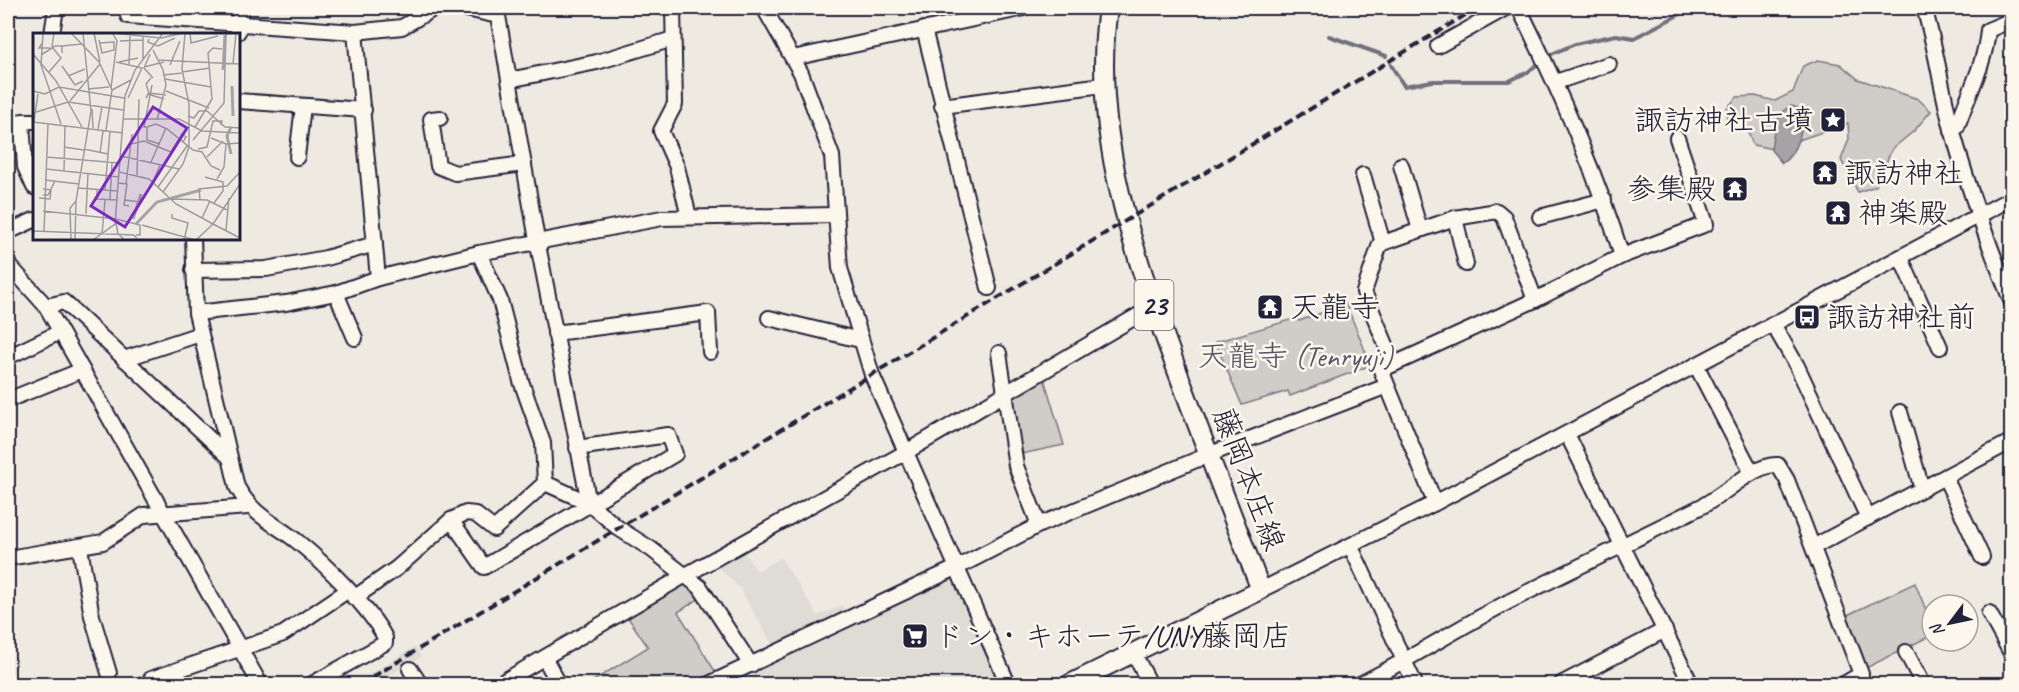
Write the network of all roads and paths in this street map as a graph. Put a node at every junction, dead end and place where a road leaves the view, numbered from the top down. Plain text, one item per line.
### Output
1 (56, 8) edge
2 (127, 8) edge
3 (241, 8) edge
4 (435, 8) edge
5 (462, 8) edge
6 (673, 8) edge
7 (764, 8) edge
8 (1024, 8) edge
9 (1108, 8) edge
10 (1506, 8) edge
11 (1519, 8) edge
12 (1924, 8) edge
13 (498, 12) edge
14 (2012, 20) edge
15 (924, 29) junction
16 (238, 30) edge
17 (355, 32) junction
18 (52, 33) edge
19 (673, 39) junction
20 (1438, 46) dead end
21 (793, 58) junction
22 (1609, 64) dead end
23 (509, 80) junction
24 (1556, 82) junction
25 (1103, 85) junction
26 (240, 101) edge
27 (303, 106) junction
28 (942, 106) junction
29 (364, 110) junction
30 (440, 118) dead end
31 (33, 121) edge
32 (1952, 131) junction
33 (1677, 138) dead end
34 (297, 157) dead end
35 (524, 164) junction
36 (1401, 165) dead end
37 (1363, 175) dead end
38 (33, 185) edge
39 (2012, 198) edge
40 (1604, 200) junction
41 (835, 215) junction
42 (689, 217) junction
43 (1540, 217) dead end
44 (1978, 217) junction
45 (1455, 218) junction
46 (33, 220) edge
47 (1420, 230) junction
48 (8, 232) edge
49 (193, 240) edge
50 (537, 240) junction
51 (1383, 243) junction
52 (375, 244) junction
53 (480, 253) junction
54 (1622, 256) junction
55 (1900, 258) junction
56 (8, 264) edge
57 (1466, 264) dead end
58 (193, 270) junction
59 (378, 278) junction
60 (989, 288) dead end
61 (336, 293) junction
62 (1535, 300) junction
63 (2012, 303) edge
64 (46, 306) junction
65 (1154, 306) junction
66 (196, 313) junction
67 (769, 318) dead end
68 (1773, 324) junction
69 (60, 332) junction
70 (555, 333) junction
71 (200, 334) junction
72 (355, 338) dead end
73 (860, 340) junction
74 (1940, 347) dead end
75 (710, 352) dead end
76 (999, 353) dead end
77 (8, 357) edge
78 (124, 359) junction
79 (1394, 364) junction
80 (1696, 365) junction
81 (82, 370) junction
82 (1387, 386) junction
83 (1006, 394) junction
84 (8, 400) edge
85 (1900, 412) dead end
86 (1567, 434) junction
87 (2012, 441) edge
88 (577, 448) junction
89 (906, 452) junction
90 (1208, 455) junction
91 (230, 458) junction
92 (1752, 473) junction
93 (1945, 477) junction
94 (545, 483) junction
95 (1922, 489) junction
96 (590, 503) junction
97 (1435, 503) junction
98 (248, 507) junction
99 (164, 514) junction
100 (1868, 518) junction
101 (451, 520) junction
102 (1039, 525) junction
103 (1351, 547) junction
104 (1623, 547) junction
105 (80, 548) junction
106 (1813, 548) junction
107 (1982, 557) dead end
108 (8, 558) edge
109 (956, 568) junction
110 (684, 576) junction
111 (1261, 590) junction
112 (351, 594) junction
113 (1989, 613) dead end
114 (1665, 630) junction
115 (238, 648) junction
116 (1132, 652) junction
117 (1906, 652) dead end
118 (2012, 655) edge
119 (544, 659) junction
120 (1405, 662) junction
121 (751, 665) junction
122 (410, 669) dead end
123 (109, 673) dead end
124 (151, 679) dead end
125 (1581, 680) edge
126 (260, 684) edge
127 (312, 684) edge
128 (420, 684) edge
129 (499, 684) edge
130 (559, 684) edge
131 (709, 684) edge
132 (1008, 684) edge
133 (1070, 684) edge
134 (1150, 684) edge
135 (1360, 684) edge
136 (1415, 684) edge
137 (1561, 684) edge
138 (1691, 684) edge
139 (1844, 684) edge
140 (1923, 684) edge

1 - 18 street
2 - 16 street
3 - 16 street
4 - 17 street
5 - 13 street
6 - 19 street
7 - 21 street
8 - 15 street
9 - 25 main road, 藤岡本庄線 / 23
10 - 20 street
11 - 24 street
12 - 32 street
13 - 23 street
14 - 32 street
15 - 21 street
15 - 28 street
16 - 17 street
17 - 29 street
19 - 23 street
19 - 42 street
21 - 41 street
22 - 24 street
23 - 35 street
24 - 40 street
25 - 28 street
25 - 65 main road, 藤岡本庄線 / 23
26 - 27 street
27 - 29 street
27 - 34 street
28 - 60 street
29 - 52 street
30 - 35 street
31 - 38 street
32 - 44 street
33 - 54 street
35 - 50 street
36 - 47 street
37 - 51 street
39 - 44 street
40 - 43 street
40 - 54 street
41 - 42 street
41 - 73 street
42 - 50 street
44 - 55 street
44 - 63 street
45 - 47 street
45 - 57 street
45 - 62 street
46 - 48 street
47 - 51 street
49 - 58 street
50 - 53 street
50 - 70 street
51 - 79 street
52 - 58 street
52 - 59 street
53 - 59 street
53 - 94 street
54 - 62 street
55 - 68 street
55 - 74 street
56 - 64 street
58 - 66 street
59 - 61 street
61 - 66 street
61 - 72 street
62 - 79 street
64 - 69 street
64 - 78 street
65 - 83 street
65 - 90 main road, 藤岡本庄線 / 23
66 - 71 street
67 - 73 street
68 - 80 street
68 - 100 street
69 - 77 street
69 - 81 street
70 - 75 street
70 - 88 street
71 - 78 street
71 - 91 street
73 - 89 street
76 - 83 street
78 - 91 street
79 - 82 street
80 - 86 street
80 - 92 street
81 - 84 street
81 - 99 street
82 - 90 street
82 - 97 street
83 - 89 street
83 - 102 street
85 - 95 street
86 - 97 street
86 - 104 street
87 - 93 street
88 - 96 street
88 - 96 street
89 - 109 street
89 - 110 street
90 - 102 street
90 - 111 main road, 藤岡本庄線 / 23
91 - 98 street
92 - 104 street
92 - 106 street
93 - 95 street
93 - 107 street
94 - 96 street
94 - 101 street
95 - 100 street
96 - 101 street
96 - 110 street
97 - 103 street
98 - 99 street
98 - 112 street
99 - 105 street
99 - 115 street
100 - 106 street
101 - 112 street
102 - 109 street
103 - 111 street
103 - 120 street
104 - 114 street
104 - 120 street
105 - 108 street
105 - 123 street
106 - 139 street
109 - 121 street
109 - 132 street
110 - 119 street
110 - 121 street
111 - 116 main road, 藤岡本庄線
112 - 115 street
112 - 127 street
113 - 118 street
114 - 125 street
114 - 138 street
115 - 124 street
115 - 126 street
116 - 133 main road, 藤岡本庄線
116 - 134 street
117 - 140 street
119 - 129 street
119 - 130 street
120 - 135 street
120 - 136 street
121 - 131 street
122 - 128 street
125 - 137 street

